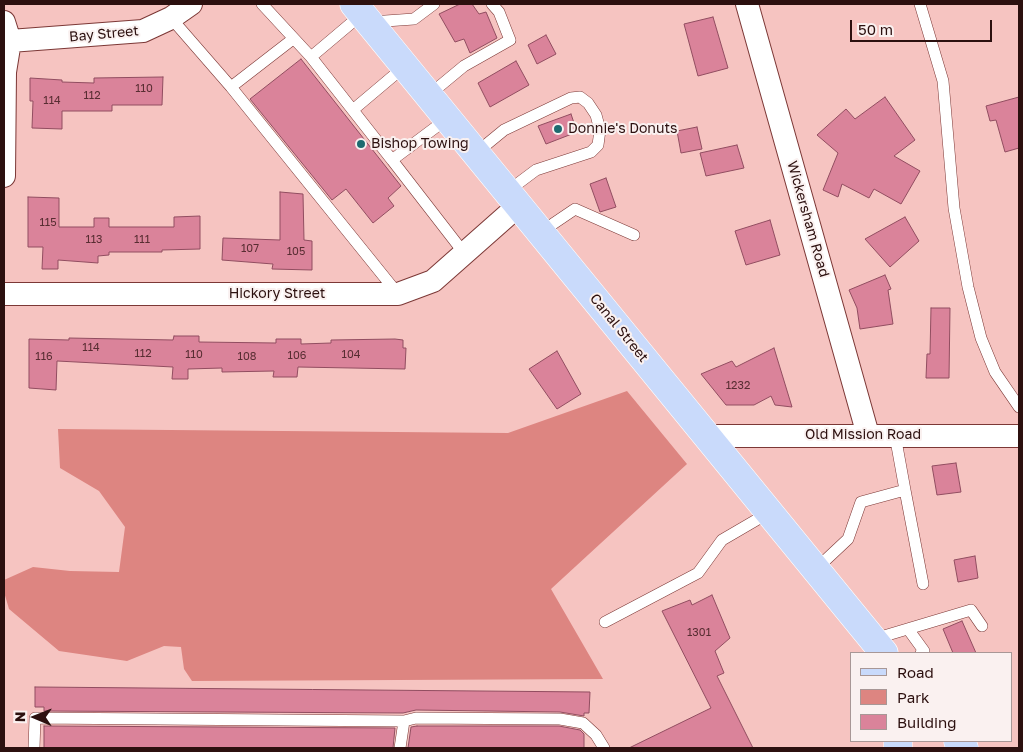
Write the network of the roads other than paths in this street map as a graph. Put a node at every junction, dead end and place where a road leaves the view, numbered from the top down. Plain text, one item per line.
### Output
1 (191, 4) edge
2 (262, 4) edge
3 (434, 4) edge
4 (492, 4) edge
5 (747, 4) edge
6 (920, 4) edge
7 (362, 13) edge
8 (171, 18) junction
9 (7, 31) edge
10 (294, 39) junction
11 (311, 57) junction
12 (405, 66) junction
13 (231, 87) junction
14 (429, 95) junction
15 (354, 110) junction
16 (448, 118) junction
17 (476, 153) junction
18 (392, 160) junction
19 (4, 176) edge
20 (513, 198) junction
21 (541, 232) junction
22 (634, 235) dead end
23 (464, 253) junction
24 (4, 294) edge
25 (398, 294) junction
26 (1019, 407) edge
27 (868, 434) junction
28 (895, 435) junction
29 (708, 436) junction
30 (1019, 436) edge
31 (905, 490) junction
32 (770, 512) junction
33 (816, 569) junction
34 (923, 584) dead end
35 (605, 622) dead end
36 (982, 626) dead end
37 (908, 629) junction
38 (878, 646) edge
39 (922, 652) edge
40 (404, 721) junction
41 (34, 748) edge
42 (400, 748) edge
43 (604, 748) edge

1 - 8 street, Bay Street
2 - 10 lane
3 - 7 lane
4 - 14 lane
5 - 27 street, Wickersham Road
6 - 26 lane
7 - 11 lane
7 - 12 main road, Canal Street
8 - 9 street, Bay Street
8 - 13 lane
9 - 19 street
10 - 11 lane
10 - 13 lane
11 - 15 lane
12 - 14 main road, Canal Street
12 - 15 lane
13 - 25 lane
14 - 16 main road, Canal Street
15 - 18 lane
16 - 17 main road, Canal Street
16 - 18 lane
17 - 20 main road, Canal Street
17 - 20 lane
18 - 23 lane
20 - 21 main road, Canal Street
20 - 23 street, Hickory Street
21 - 22 lane
21 - 29 main road, Canal Street
23 - 25 street, Hickory Street
24 - 25 street, Hickory Street
27 - 28 street, Old Mission Road
27 - 29 street, Old Mission Road
28 - 30 street, Old Mission Road
28 - 31 lane
29 - 32 main road, Canal Street
31 - 33 lane
31 - 34 lane
32 - 33 main road, Canal Street
32 - 35 lane
33 - 38 main road, Canal Street
36 - 37 lane
37 - 38 lane
37 - 39 lane
40 - 41 lane
40 - 42 lane
40 - 43 lane

